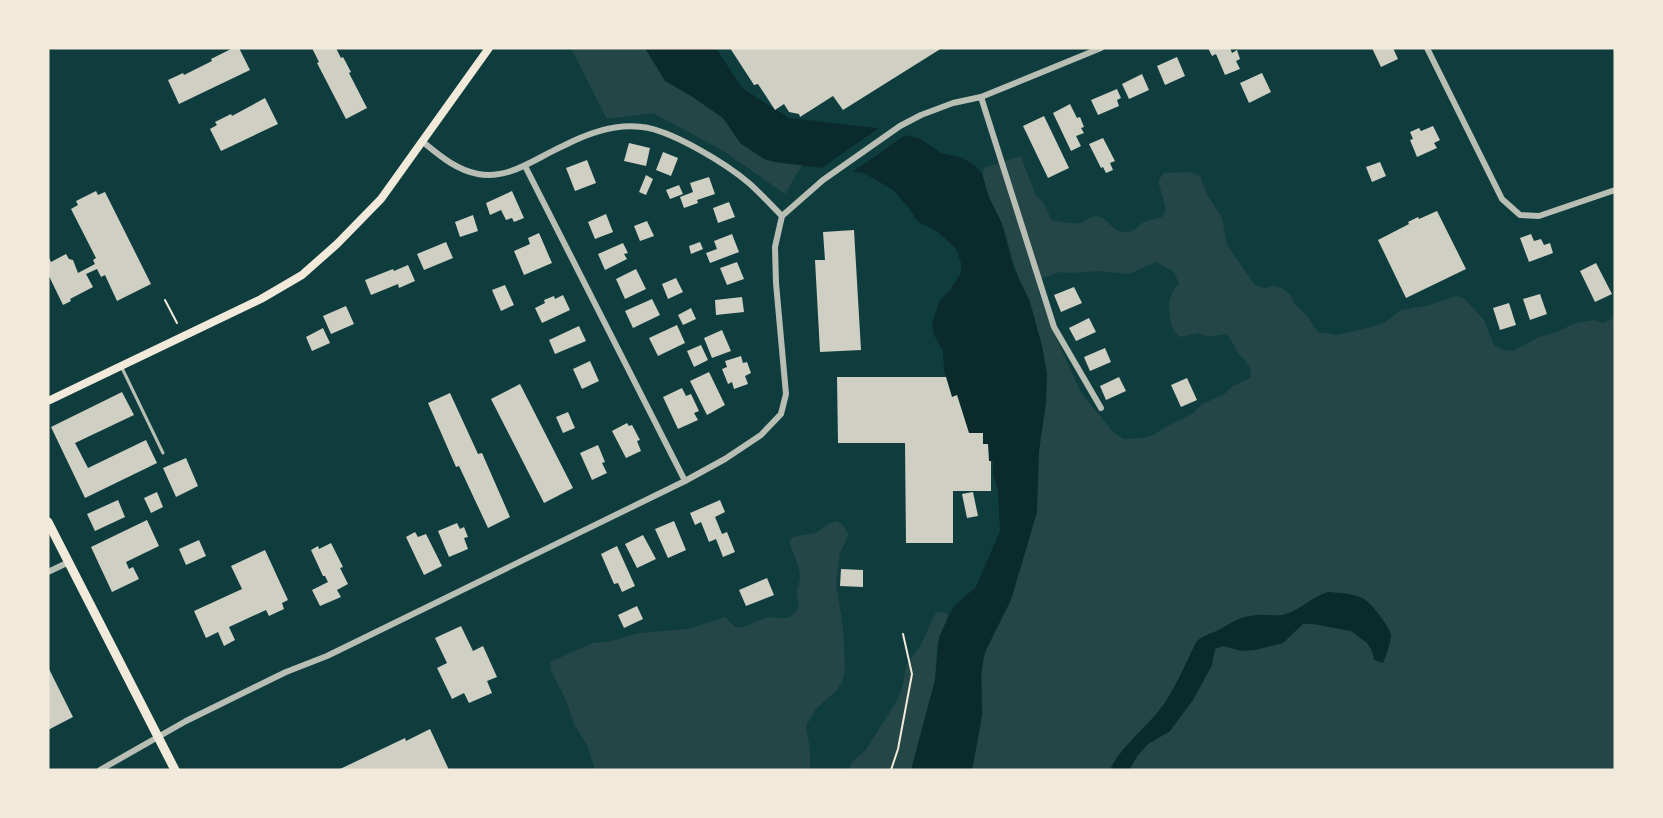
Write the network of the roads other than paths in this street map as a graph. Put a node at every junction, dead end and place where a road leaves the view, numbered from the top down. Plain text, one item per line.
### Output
1 (489, 48) edge
2 (1101, 48) edge
3 (1427, 48) edge
4 (981, 97) junction
5 (423, 142) junction
6 (525, 166) junction
7 (1615, 190) edge
8 (782, 216) junction
9 (121, 366) junction
10 (48, 400) edge
11 (1101, 408) dead end
12 (163, 453) dead end
13 (685, 481) junction
14 (48, 522) edge
15 (69, 562) junction
16 (48, 572) edge
17 (159, 738) junction
18 (100, 770) edge
19 (175, 770) edge

1 - 5 main road
2 - 4 street
3 - 7 street
4 - 8 street
4 - 11 street
5 - 6 street
5 - 9 main road
6 - 8 street
6 - 13 street
8 - 13 street
9 - 10 main road
9 - 12 lane
13 - 17 street
14 - 15 main road
15 - 16 street
15 - 17 main road
17 - 18 street
17 - 19 main road

